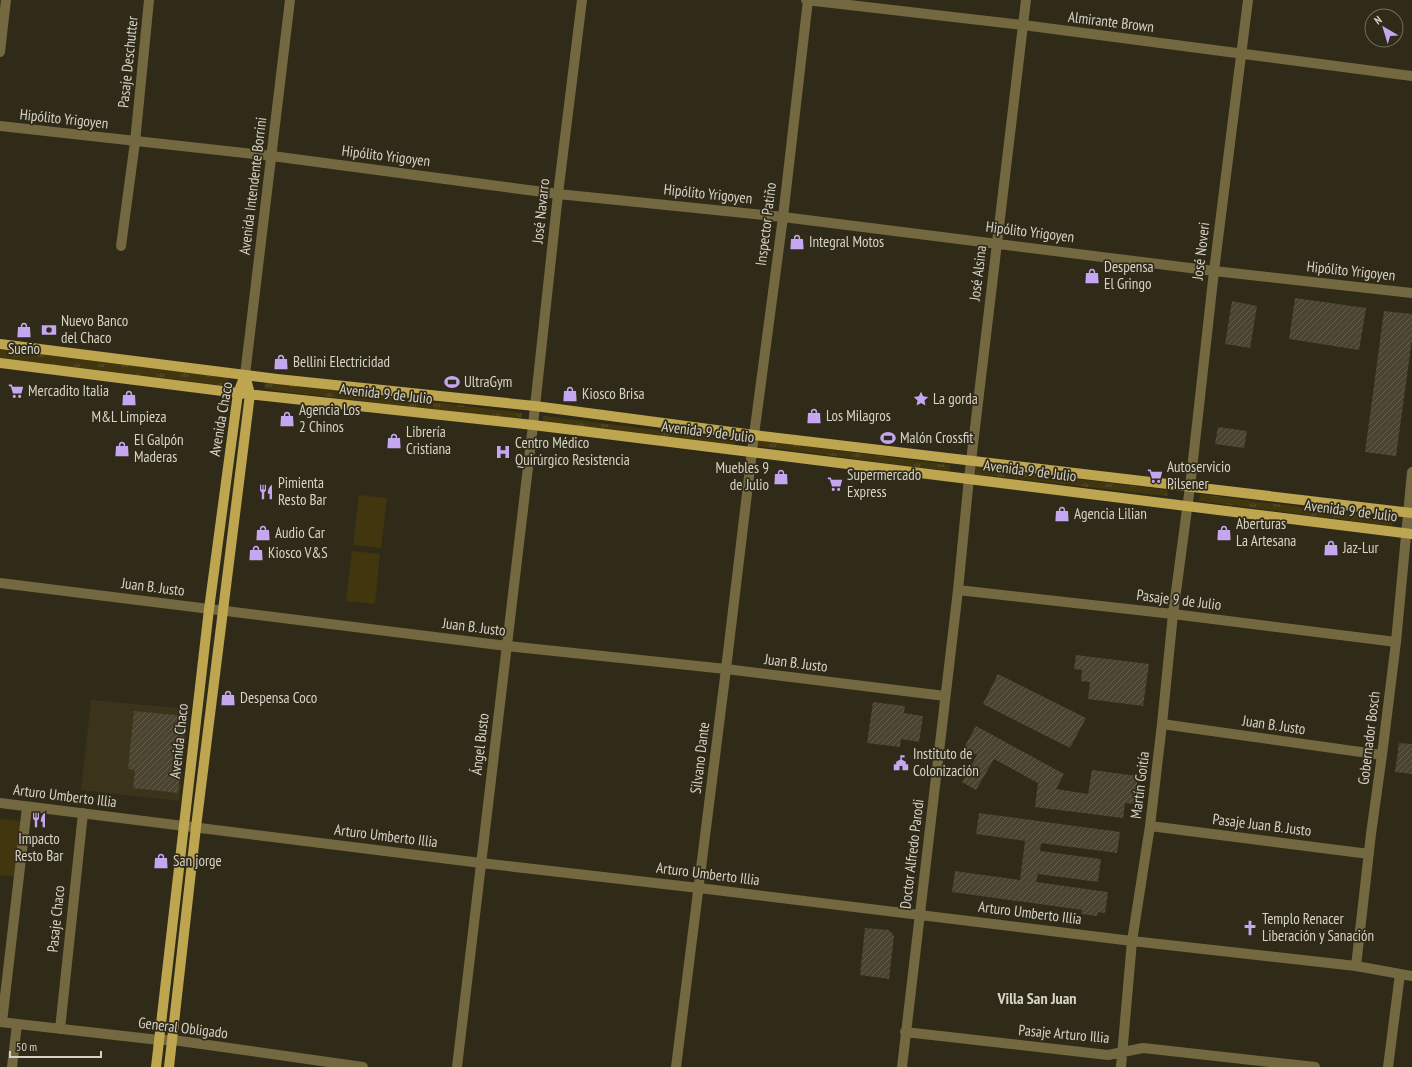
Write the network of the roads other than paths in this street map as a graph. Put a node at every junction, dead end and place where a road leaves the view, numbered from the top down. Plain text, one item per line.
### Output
1 (6, 0) edge
2 (149, 0) edge
3 (290, 0) edge
4 (582, 0) edge
5 (807, 0) edge
6 (1026, 0) edge
7 (1248, 0) edge
8 (1023, 25) junction
9 (0, 52) edge
10 (1241, 53) junction
11 (1412, 76) edge
12 (0, 126) edge
13 (135, 142) junction
14 (272, 156) junction
15 (558, 194) junction
16 (783, 217) junction
17 (996, 242) junction
18 (121, 246) dead end
19 (1214, 271) junction
20 (1412, 293) edge
21 (0, 344) edge
22 (0, 363) edge
23 (245, 375) junction
24 (238, 393) junction
25 (250, 394) junction
26 (535, 406) junction
27 (533, 425) junction
28 (754, 435) junction
29 (752, 452) junction
30 (971, 460) junction
31 (1412, 472) edge
32 (969, 478) junction
33 (1190, 487) junction
34 (1186, 506) junction
35 (1410, 513) edge
36 (1409, 534) edge
37 (0, 583) edge
38 (958, 590) junction
39 (209, 609) junction
40 (223, 611) junction
41 (1173, 614) junction
42 (1396, 642) junction
43 (507, 646) junction
44 (726, 669) junction
45 (945, 696) junction
46 (1162, 724) junction
47 (1382, 755) junction
48 (0, 803) edge
49 (27, 807) junction
50 (83, 813) junction
51 (185, 826) junction
52 (1150, 826) junction
53 (196, 827) junction
54 (1369, 854) junction
55 (481, 863) junction
56 (699, 888) junction
57 (920, 914) junction
58 (1132, 941) junction
59 (1356, 966) junction
60 (1400, 974) junction
61 (1412, 976) edge
62 (1, 1022) edge
63 (17, 1024) junction
64 (60, 1029) junction
65 (905, 1032) junction
66 (160, 1040) junction
67 (173, 1040) junction
68 (1123, 1052) junction
69 (12, 1067) edge
70 (156, 1067) edge
71 (169, 1067) edge
72 (363, 1067) edge
73 (457, 1067) edge
74 (676, 1067) edge
75 (902, 1067) edge
76 (1121, 1067) edge
77 (1315, 1067) edge
78 (1388, 1067) edge

1 - 9 street
2 - 13 street, Pasaje Deschutter
3 - 14 street, Avenida Intendente Borrini
4 - 15 street, José Navarro
5 - 8 street, Almirante Brown
5 - 16 street, Inspector Patiño
6 - 8 street, José Alsina
7 - 10 street, José Noveri
8 - 10 street, Almirante Brown
8 - 17 street, José Alsina
10 - 11 street, Almirante Brown
10 - 19 street, José Noveri
12 - 13 street, Hipólito Yrigoyen
13 - 14 street, Hipólito Yrigoyen
13 - 18 street, Pasaje Deschutter
14 - 15 street, Hipólito Yrigoyen
14 - 23 street, Avenida Intendente Borrini
15 - 16 street, Hipólito Yrigoyen
15 - 26 street, José Navarro
16 - 17 street, Hipólito Yrigoyen
16 - 28 street, Inspector Patiño
17 - 19 street, Hipólito Yrigoyen
17 - 30 street, José Alsina
19 - 20 street, Hipólito Yrigoyen
19 - 33 street, José Noveri
21 - 23 main road, Avenida 9 de Julio
22 - 24 main road, Avenida 9 de Julio
23 - 24 main road, Avenida Chaco
23 - 25 main road, Avenida Chaco
23 - 26 main road, Avenida 9 de Julio
24 - 25 main road, Avenida 9 de Julio
24 - 39 main road, Avenida Chaco
25 - 27 main road, Avenida 9 de Julio
25 - 40 main road, Avenida Chaco
26 - 27 street, José Navarro
26 - 28 main road, Avenida 9 de Julio
27 - 29 main road, Avenida 9 de Julio
27 - 43 street, Ángel Busto
28 - 29 street, Inspector Patiño
28 - 30 main road, Avenida 9 de Julio
29 - 32 main road, Avenida 9 de Julio
29 - 44 street, Silvano Dante
30 - 32 street, José Alsina
30 - 33 main road, Avenida 9 de Julio
31 - 35 street, Gobernador Bosch
32 - 34 main road, Avenida 9 de Julio
32 - 38 street, Doctor Alfredo Parodi
33 - 34 street, José Noveri
33 - 35 main road, Avenida 9 de Julio
34 - 36 main road, Avenida 9 de Julio
34 - 41 street, Martín Goitía
35 - 36 street, Gobernador Bosch
36 - 42 street, Gobernador Bosch
37 - 39 street, Juan B. Justo
38 - 41 street, Pasaje 9 de Julio
38 - 45 street, Doctor Alfredo Parodi
39 - 40 street, Juan B. Justo
39 - 51 main road, Avenida Chaco
40 - 43 street, Juan B. Justo
40 - 53 main road, Avenida Chaco
41 - 42 street, Pasaje 9 de Julio
41 - 46 street, Martín Goitía
42 - 47 street, Gobernador Bosch
43 - 44 street, Juan B. Justo
43 - 55 street, Ángel Busto
44 - 45 street, Juan B. Justo
44 - 56 street, Silvano Dante
45 - 57 street, Doctor Alfredo Parodi
46 - 47 street, Juan B. Justo
46 - 52 street, Martín Goitía
47 - 54 street, Gobernador Bosch
48 - 49 street, Arturo Umberto Illia
49 - 50 street, Arturo Umberto Illia
49 - 62 street
50 - 51 street, Arturo Umberto Illia
50 - 64 street, Pasaje Chaco
51 - 53 street, Arturo Umberto Illia
51 - 66 main road, Avenida Chaco
52 - 54 street, Pasaje Juan B. Justo
52 - 58 street, Martín Goitía
53 - 55 street, Arturo Umberto Illia
53 - 67 main road, Avenida Chaco
54 - 59 street, Gobernador Bosch
55 - 56 street, Arturo Umberto Illia
55 - 73 street, Ángel Busto
56 - 57 street, Arturo Umberto Illia
56 - 74 street, Silvano Dante
57 - 58 street, Arturo Umberto Illia
57 - 65 street, Doctor Alfredo Parodi
58 - 59 street, Arturo Umberto Illia
58 - 68 street, Martín Goitía
59 - 60 street, Arturo Umberto Illia
60 - 61 street, Arturo Umberto Illia
60 - 78 street
62 - 63 street, General Obligado
63 - 64 street, General Obligado
63 - 69 street
64 - 66 street, General Obligado
65 - 68 street, Pasaje Arturo Illia
65 - 75 street, Doctor Alfredo Parodi
66 - 67 street, General Obligado
66 - 70 main road, Avenida Chaco
67 - 71 main road, Avenida Chaco
67 - 72 street, General Obligado
68 - 76 street, Martín Goitía
68 - 77 street, Pasaje Arturo Illia

